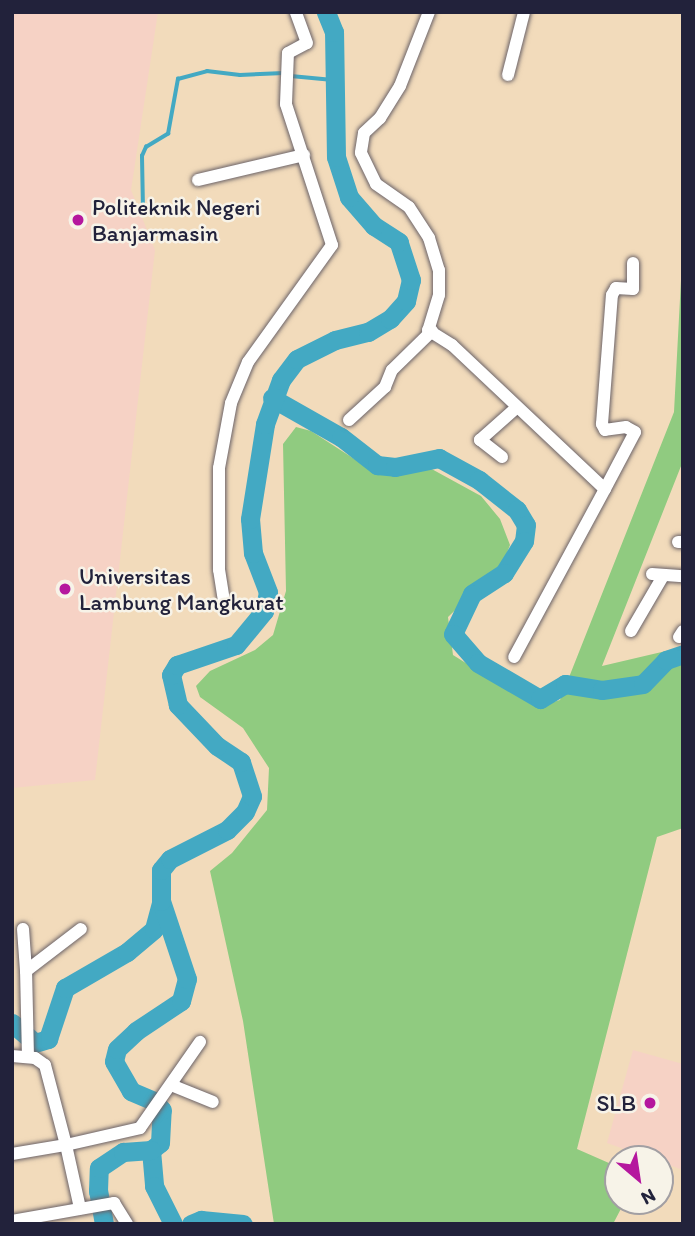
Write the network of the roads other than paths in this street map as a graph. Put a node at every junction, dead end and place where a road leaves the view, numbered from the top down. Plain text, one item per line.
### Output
1 (296, 12) edge
2 (429, 12) edge
3 (524, 12) edge
4 (508, 75) dead end
5 (304, 155) junction
6 (198, 180) dead end
7 (633, 263) dead end
8 (432, 331) junction
9 (515, 409) junction
10 (349, 420) dead end
11 (502, 457) dead end
12 (605, 489) junction
13 (683, 576) edge
14 (224, 601) dead end
15 (631, 631) dead end
16 (514, 657) dead end
17 (23, 929) dead end
18 (81, 929) dead end
19 (26, 971) junction
20 (200, 1042) dead end
21 (12, 1056) edge
22 (29, 1057) junction
23 (170, 1087) junction
24 (213, 1102) dead end
25 (66, 1145) junction
26 (12, 1154) edge
27 (80, 1208) junction
28 (12, 1221) edge
29 (127, 1224) edge

1 - 5 street
2 - 8 street
3 - 4 street
5 - 6 street
5 - 14 street
7 - 12 street
8 - 9 street
8 - 10 street
9 - 11 street
9 - 12 street
12 - 16 street
13 - 15 street
17 - 19 street
18 - 19 street
19 - 22 street
20 - 23 street
21 - 22 street
22 - 25 street
23 - 24 street
23 - 25 street
25 - 26 street
25 - 27 street
27 - 28 street
27 - 29 street

